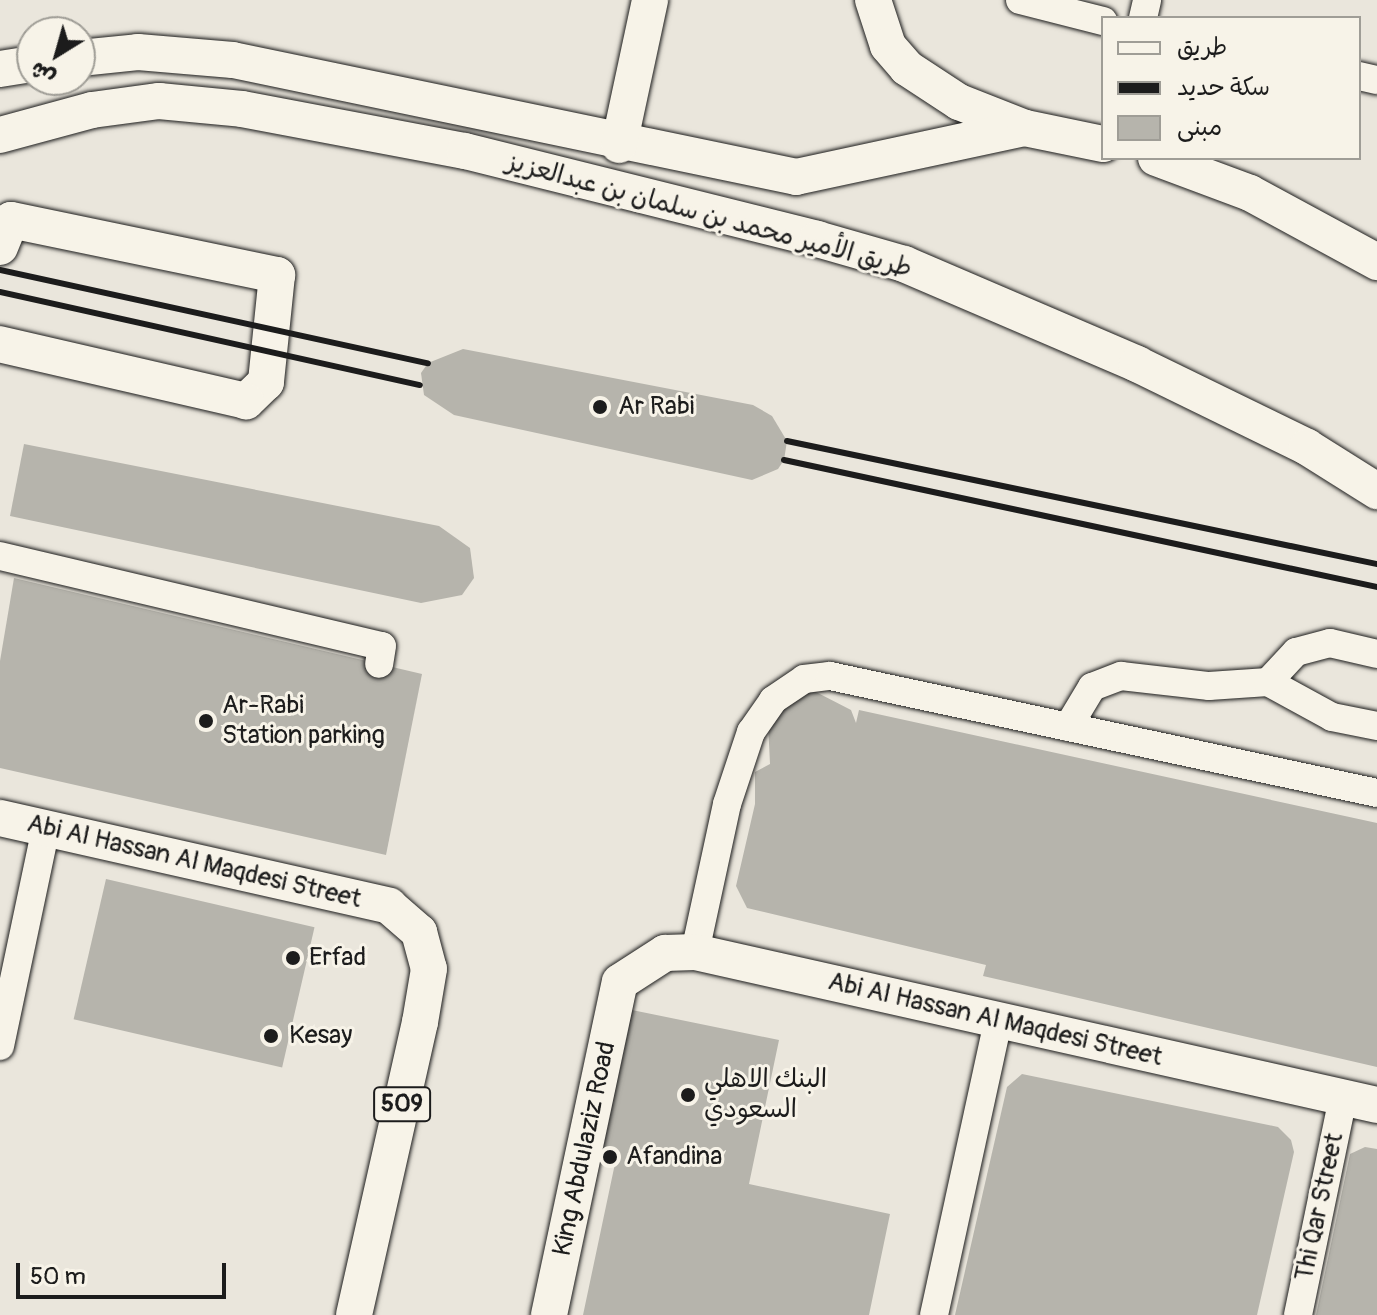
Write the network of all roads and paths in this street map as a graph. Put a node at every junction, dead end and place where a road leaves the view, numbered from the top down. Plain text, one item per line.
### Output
1 (650, 0) edge
2 (873, 0) edge
3 (1020, 0) edge
4 (1101, 20) edge
5 (96, 56) edge
6 (1025, 128) junction
7 (0, 135) edge
8 (1101, 144) edge
9 (619, 145) junction
10 (1161, 160) edge
11 (0, 247) edge
12 (1377, 262) edge
13 (0, 344) edge
14 (1377, 491) edge
15 (0, 556) edge
16 (1377, 654) edge
17 (379, 664) dead end
18 (1268, 682) junction
19 (1377, 726) edge
20 (1068, 727) junction
21 (1377, 793) edge
22 (0, 818) edge
23 (46, 828) junction
24 (695, 952) junction
25 (620, 982) joint
26 (998, 1022) junction
27 (0, 1046) edge
28 (1360, 1101) edge
29 (354, 1315) edge
30 (549, 1315) edge
31 (934, 1315) edge
32 (1298, 1315) edge

1 - 9 main road
2 - 6 main road
3 - 4 street
5 - 9 main road, طريق الأمير محمد بن سلمان بن عبدالعزيز
6 - 8 main road, طريق الأمير محمد بن سلمان بن عبدالعزيز
6 - 9 main road, طريق الأمير محمد بن سلمان بن عبدالعزيز
7 - 14 main road, طريق الأمير محمد بن سلمان بن عبدالعزيز
10 - 12 main road
11 - 13 main road
15 - 17 street
16 - 18 street
18 - 19 street
18 - 20 street
20 - 21 street
20 - 24 street
22 - 23 main road, Abi Al Hassan Al Maqdesi Street
23 - 27 street
23 - 29 main road, Abi Al Hassan Al Maqdesi Street / 509
24 - 25 main road, Abi Al Hassan Al Maqdesi Street
24 - 26 main road, Abi Al Hassan Al Maqdesi Street
25 - 30 main road, King Abdulaziz Road
26 - 28 main road, Abi Al Hassan Al Maqdesi Street
26 - 31 street
28 - 32 street, Thi Qar Street

